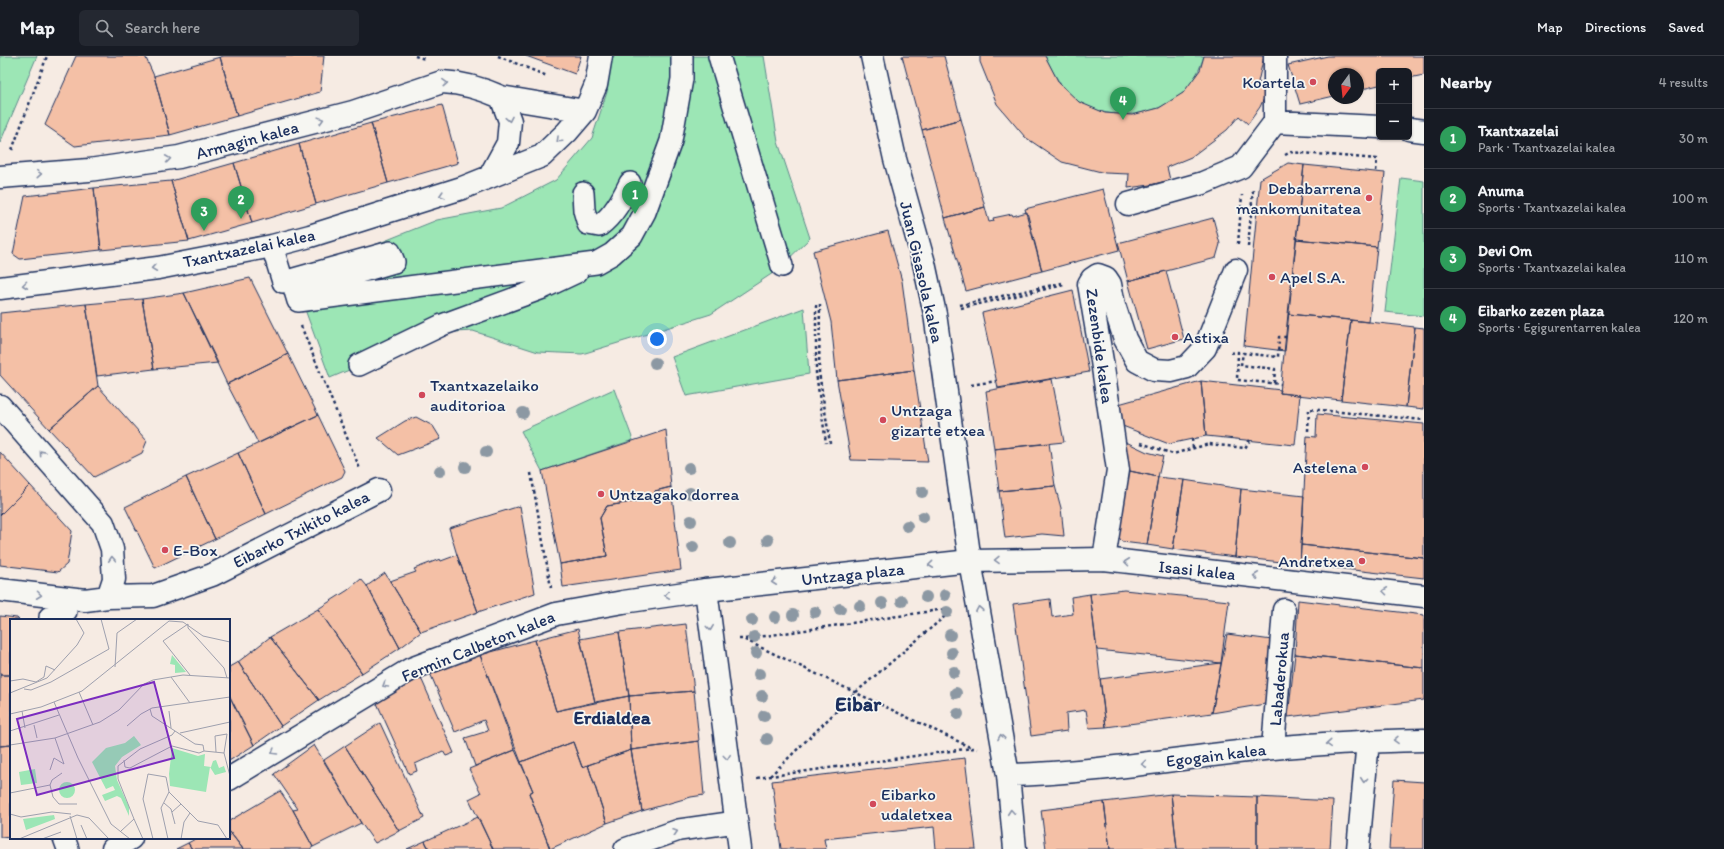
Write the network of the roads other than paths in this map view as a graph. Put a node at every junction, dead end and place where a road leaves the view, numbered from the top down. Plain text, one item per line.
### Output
1 (601, 56) edge
2 (682, 56) edge
3 (719, 56) edge
4 (872, 56) edge
5 (1276, 56) edge
6 (494, 94) junction
7 (585, 111) junction
8 (1275, 122) junction
9 (1376, 127) edge
10 (1412, 130) edge
11 (1424, 131) edge
12 (490, 176) junction
13 (1, 177) edge
14 (630, 183) dead end
15 (583, 193) dead end
16 (1128, 204) dead end
17 (272, 246) junction
18 (596, 263) junction
19 (782, 266) dead end
20 (1236, 270) road end
21 (0, 288) edge
22 (359, 366) dead end
23 (0, 406) edge
24 (375, 492) road end
25 (1104, 559) junction
26 (970, 561) junction
27 (0, 590) edge
28 (706, 590) junction
29 (1424, 596) edge
30 (108, 597) junction
31 (67, 598) junction
32 (1284, 610) dead end
33 (50, 619) edge
34 (1424, 740) edge
35 (1368, 741) junction
36 (1273, 748) junction
37 (1008, 775) junction
38 (230, 778) edge
39 (736, 822) junction
40 (64, 839) edge
41 (129, 839) edge
42 (68, 849) edge
43 (113, 849) edge
44 (625, 849) edge
45 (740, 849) edge
46 (1014, 849) edge
47 (1358, 849) edge

1 - 7 street, Txantxazelai kalea
2 - 18 street
3 - 19 street
4 - 26 street, Juan Gisasola kalea
5 - 8 street
6 - 7 street
6 -> 12 street
13 -> 6 street, Armagin kalea
7 -> 12 street, Txantxazelai kalea
8 - 9 street
8 - 16 street
10 - 11 street
12 -> 17 street, Txantxazelai kalea
14 - 15 street
17 - 18 street
17 -> 21 street, Txantxazelai kalea
18 - 22 street
20 - 25 street, Zezenbide kalea
30 -> 23 street
24 - 30 street, Eibarko Txikito kalea
25 -> 26 street, Isasi kalea
29 -> 25 street, Isasi kalea
26 -> 28 street, Untzaga plaza
37 -> 26 street
27 -> 31 street, Eibarko Txikito kalea
28 -> 38 street, Fermin Calbeton kalea
28 -> 39 street
30 - 31 street, Eibarko Txikito kalea
31 - 33 street
32 - 36 street, Labaderokua
34 -> 35 street, Egogain kalea
35 -> 36 street, Egogain kalea
35 -> 47 street
36 -> 37 street, Egogain kalea
46 -> 37 street
44 -> 39 street
39 - 45 street
40 - 42 street
41 - 43 street

